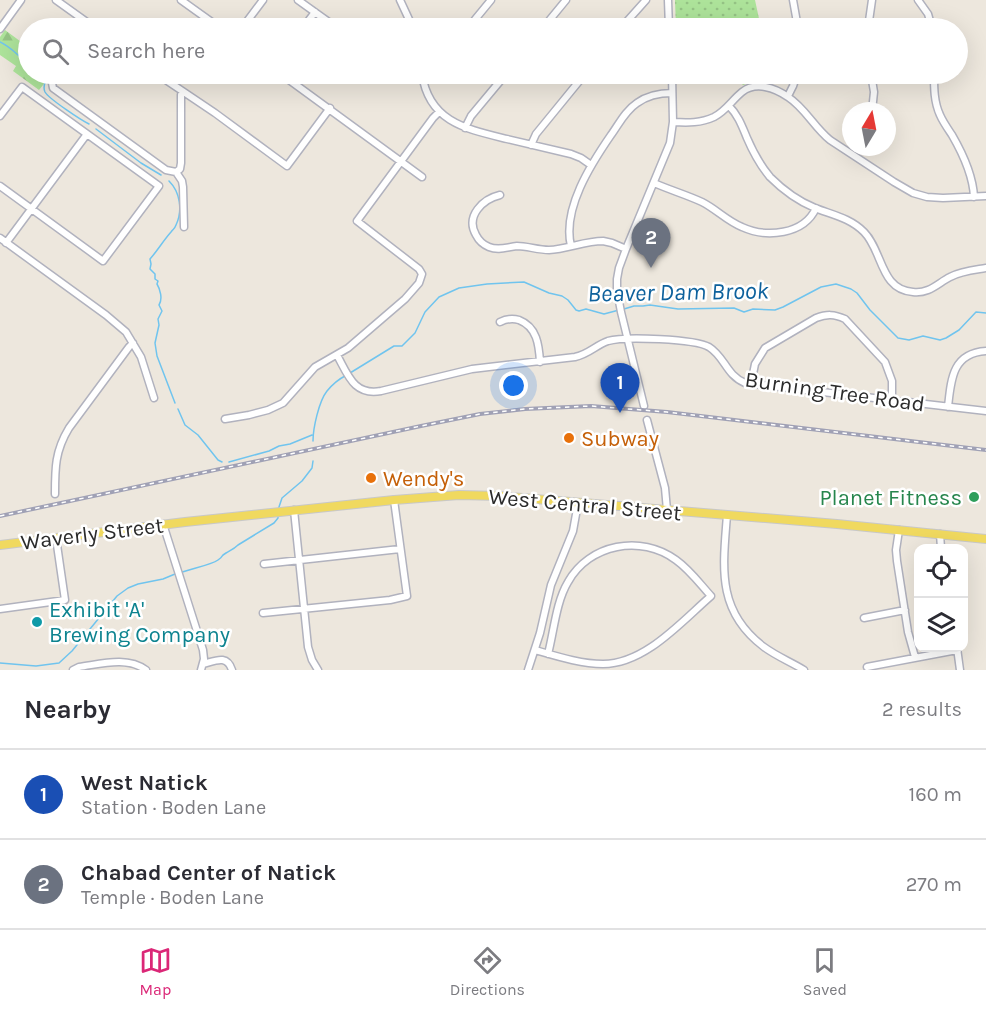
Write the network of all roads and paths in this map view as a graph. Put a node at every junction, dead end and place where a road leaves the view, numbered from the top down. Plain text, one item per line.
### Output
1 (21, 0) edge
2 (56, 0) edge
3 (182, 0) edge
4 (263, 0) edge
5 (298, 0) edge
6 (400, 0) edge
7 (566, 0) edge
8 (646, 0) edge
9 (668, 0) edge
10 (794, 0) edge
11 (872, 0) edge
12 (918, 0) edge
13 (488, 1) edge
14 (315, 12) junction
15 (79, 18) edge
16 (206, 18) edge
17 (250, 18) edge
18 (310, 18) edge
19 (323, 18) edge
20 (408, 18) edge
21 (475, 18) edge
22 (551, 18) edge
23 (630, 18) edge
24 (669, 18) edge
25 (797, 18) edge
26 (869, 18) edge
27 (928, 18) edge
28 (0, 29) edge
29 (52, 84) edge
30 (172, 84) edge
31 (295, 84) edge
32 (424, 84) edge
33 (498, 84) edge
34 (577, 84) edge
35 (672, 84) edge
36 (794, 84) edge
37 (873, 84) edge
38 (934, 84) edge
39 (182, 91) junction
40 (672, 93) junction
41 (788, 96) junction
42 (873, 102) edge
43 (729, 106) junction
44 (330, 108) junction
45 (439, 112) junction
46 (0, 116) edge
47 (674, 122) junction
48 (465, 128) junction
49 (87, 134) junction
50 (531, 145) junction
51 (842, 145) edge
52 (859, 156) edge
53 (401, 162) junction
54 (591, 165) junction
55 (176, 172) junction
56 (422, 177) dead end
57 (654, 183) junction
58 (0, 186) edge
59 (500, 195) dead end
60 (986, 196) edge
61 (974, 197) junction
62 (816, 208) junction
63 (31, 209) junction
64 (184, 227) dead end
65 (0, 238) edge
66 (6, 243) junction
67 (571, 246) junction
68 (626, 249) junction
69 (986, 268) edge
70 (500, 322) dead end
71 (627, 338) junction
72 (134, 343) junction
73 (986, 351) edge
74 (337, 355) junction
75 (540, 362) junction
76 (751, 384) junction
77 (154, 398) dead end
78 (892, 401) junction
79 (644, 406) dead end
80 (948, 407) junction
81 (986, 411) edge
82 (225, 419) dead end
83 (647, 420) dead end
84 (54, 494) dead end
85 (394, 500) junction
86 (578, 503) junction
87 (294, 510) junction
88 (667, 510) junction
89 (726, 515) junction
90 (185, 522) joint
91 (163, 524) junction
92 (899, 530) junction
93 (940, 534) junction
94 (56, 538) junction
95 (986, 539) edge
96 (940, 544) edge
97 (0, 545) edge
98 (400, 549) junction
99 (300, 560) junction
100 (264, 564) dead end
101 (0, 609) edge
102 (305, 609) junction
103 (905, 610) junction
104 (263, 613) dead end
105 (864, 618) dead end
106 (535, 650) junction
107 (941, 652) edge
108 (957, 652) edge
109 (548, 654) junction
110 (915, 657) junction
111 (202, 667) edge
112 (867, 667) dead end
113 (74, 670) edge
114 (146, 670) edge
115 (232, 670) edge
116 (318, 670) edge
117 (528, 670) edge
118 (804, 670) edge
119 (960, 670) edge

1 - 28 street
2 - 15 street
3 - 16 street
4 - 17 street
5 - 14 street
6 - 20 street
7 - 22 street
8 - 23 street
9 - 24 street
10 - 25 street
11 - 26 street
12 - 27 street
13 - 21 street
14 - 18 street
14 - 19 street
29 - 55 street
30 - 39 street
31 - 44 street
32 - 45 street
33 - 48 street
34 - 50 street
35 - 40 street
36 - 41 street
37 - 42 street
38 - 61 street
39 - 44 street
39 - 55 street
40 - 47 street
40 - 54 street
41 - 43 street
41 - 51 street
43 - 47 street
43 - 62 street
44 - 53 street
45 - 48 street
45 - 53 street
46 - 49 street
47 - 57 street
48 - 50 street
49 - 63 street
49 - 63 street
50 - 54 street
52 - 61 street
53 - 56 street
53 - 74 street
54 - 67 street
55 - 64 street
57 - 62 street
57 - 68 street
58 - 63 street
59 - 67 street
60 - 61 street
62 - 69 street
63 - 66 street
65 - 66 street
66 - 72 street
67 - 68 street
68 - 71 street
70 - 75 street
71 - 75 street, Burning Tree Road
71 - 76 street, Burning Tree Road
71 - 79 street
72 - 77 street
72 - 84 street
73 - 80 street
74 - 75 street, Burning Tree Road
74 - 82 street
76 - 78 street, Burning Tree Road
76 - 78 street
78 - 80 street, Burning Tree Road
80 - 81 street, Burning Tree Road
83 - 88 street
85 - 86 main road, West Central Street
85 - 87 main road, West Central Street
85 - 98 street
86 - 88 main road, West Central Street
86 - 106 street
87 - 90 main road, West Central Street
87 - 99 street
88 - 89 main road, West Central Street
89 - 92 main road, West Central Street
89 - 118 street
90 - 91 main road, Waverly Street
91 - 94 main road, Waverly Street
91 - 111 street
92 - 93 main road, West Central Street
92 - 103 street
93 - 95 main road, West Central Street
93 - 96 street
94 - 97 main road, Waverly Street
94 - 101 street
98 - 99 street
98 - 102 street
99 - 100 street
99 - 102 street
102 - 104 street
102 - 116 street
103 - 105 street
103 - 110 street
106 - 109 street
106 - 117 street
107 - 110 street
108 - 119 street
109 - 109 street
110 - 112 street
111 - 115 street
113 - 114 street

